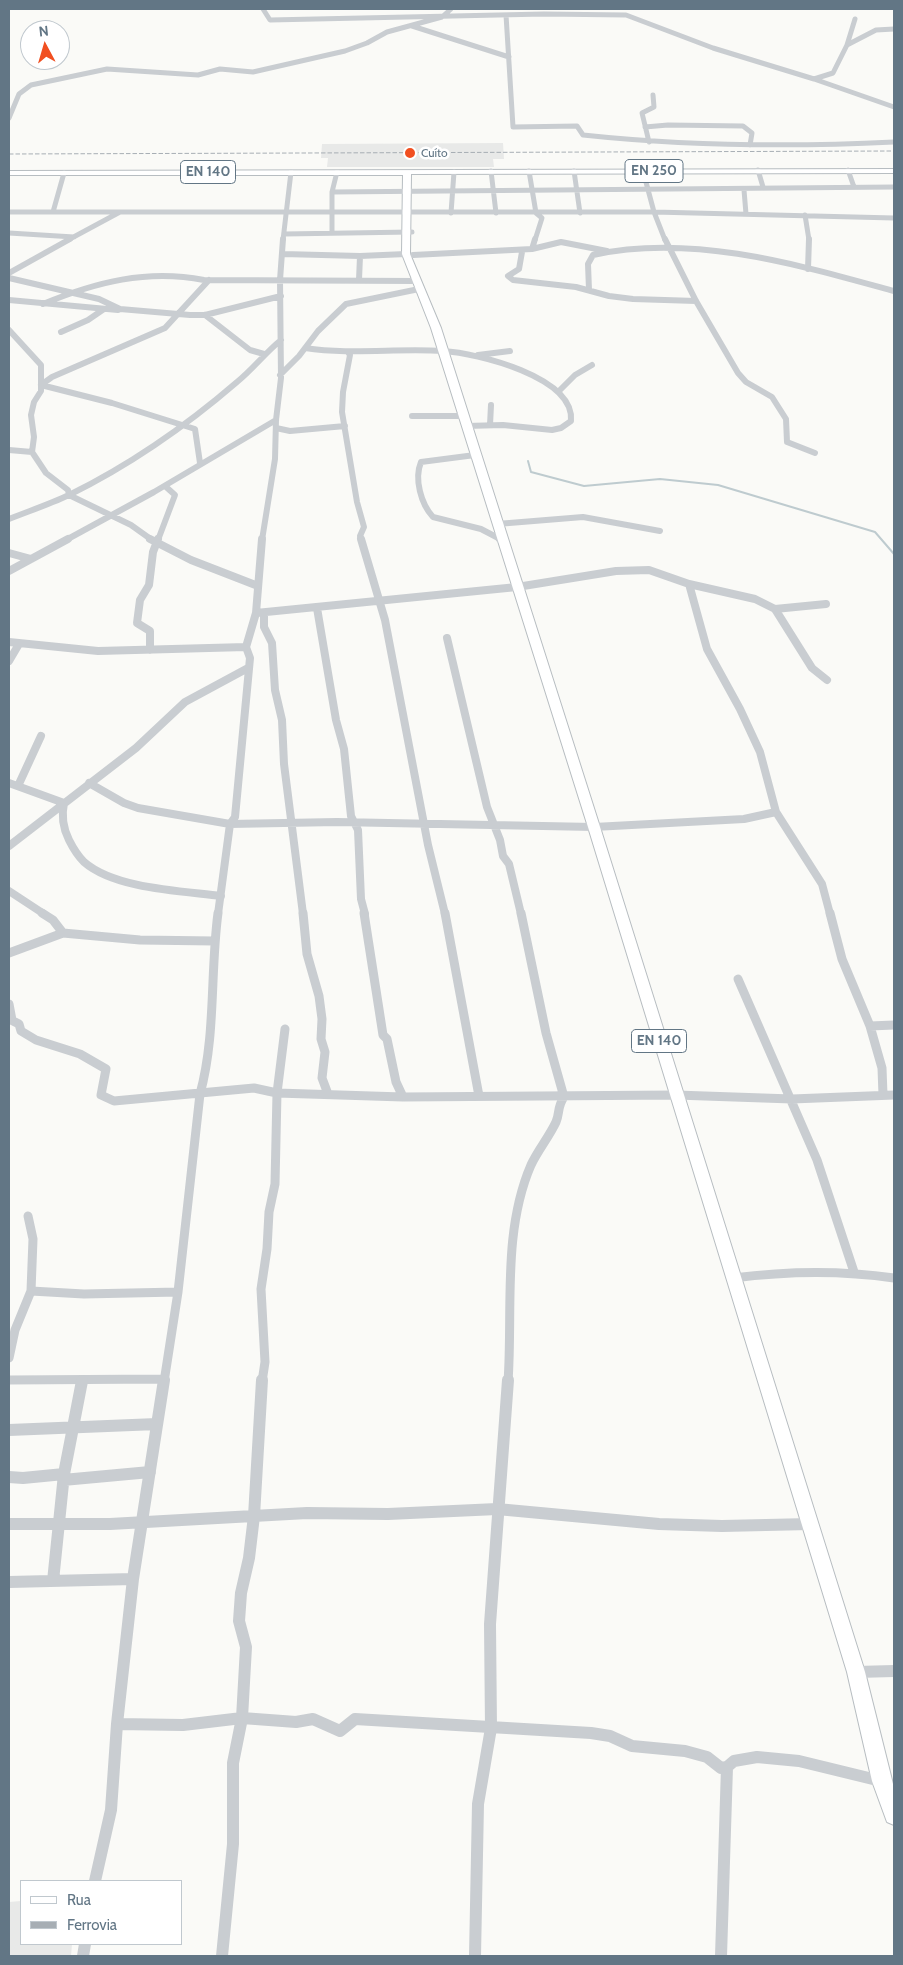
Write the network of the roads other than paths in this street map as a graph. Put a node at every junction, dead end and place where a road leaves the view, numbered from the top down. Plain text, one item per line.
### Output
1 (263, 9) edge
2 (391, 9) edge
3 (451, 9) edge
4 (597, 9) edge
5 (592, 13) junction
6 (506, 15) junction
7 (394, 17) junction
8 (442, 17) junction
9 (855, 19) dead end
10 (411, 25) junction
11 (894, 29) edge
12 (387, 32) junction
13 (847, 45) junction
14 (508, 57) junction
15 (814, 79) junction
16 (653, 95) dead end
17 (894, 107) edge
18 (9, 118) edge
19 (645, 127) junction
20 (648, 142) junction
21 (894, 142) edge
22 (750, 145) junction
23 (758, 170) junction
24 (848, 170) junction
25 (492, 171) junction
26 (529, 171) junction
27 (574, 171) junction
28 (643, 171) junction
29 (894, 171) edge
30 (290, 172) junction
31 (337, 172) junction
32 (411, 172) junction
33 (454, 172) junction
34 (9, 173) edge
35 (64, 173) junction
36 (763, 187) junction
37 (854, 187) junction
38 (894, 187) edge
39 (532, 190) junction
40 (577, 190) junction
41 (744, 190) junction
42 (453, 191) junction
43 (495, 191) junction
44 (649, 191) junction
45 (332, 192) junction
46 (410, 192) junction
47 (9, 212) edge
48 (53, 212) junction
49 (121, 212) junction
50 (536, 212) junction
51 (654, 212) junction
52 (331, 213) junction
53 (409, 213) junction
54 (451, 213) junction
55 (496, 213) junction
56 (580, 213) junction
57 (284, 214) junction
58 (746, 214) junction
59 (805, 215) junction
60 (894, 218) edge
61 (409, 232) junction
62 (9, 233) edge
63 (332, 233) junction
64 (284, 234) junction
65 (74, 237) junction
66 (668, 247) junction
67 (532, 250) junction
68 (607, 251) junction
69 (522, 252) junction
70 (283, 254) junction
71 (409, 254) junction
72 (360, 256) junction
73 (808, 269) junction
74 (9, 273) edge
75 (9, 278) edge
76 (209, 280) junction
77 (280, 280) junction
78 (359, 280) junction
79 (416, 280) junction
80 (589, 290) junction
81 (894, 291) edge
82 (71, 292) junction
83 (281, 296) junction
84 (9, 300) edge
85 (696, 301) junction
86 (43, 304) junction
87 (104, 309) junction
88 (120, 309) junction
89 (178, 314) junction
90 (205, 315) junction
91 (9, 330) edge
92 (61, 332) dead end
93 (281, 340) junction
94 (305, 348) junction
95 (510, 351) dead end
96 (444, 352) junction
97 (351, 353) junction
98 (264, 354) junction
99 (472, 355) junction
100 (592, 365) dead end
101 (280, 375) junction
102 (41, 385) junction
103 (558, 392) junction
104 (491, 405) dead end
105 (412, 416) dead end
106 (465, 421) junction
107 (276, 424) junction
108 (184, 425) junction
109 (490, 425) junction
110 (345, 426) junction
111 (9, 450) edge
112 (32, 452) junction
113 (815, 453) dead end
114 (475, 455) junction
115 (200, 463) junction
116 (164, 486) junction
117 (69, 495) junction
118 (109, 516) junction
119 (9, 519) edge
120 (497, 524) junction
121 (660, 531) dead end
122 (502, 540) junction
123 (156, 543) junction
124 (9, 553) edge
125 (31, 560) junction
126 (9, 572) edge
127 (688, 584) junction
128 (258, 586) junction
129 (517, 587) junction
130 (379, 600) junction
131 (826, 604) dead end
132 (317, 608) junction
133 (775, 609) junction
134 (260, 613) junction
135 (447, 638) dead end
136 (9, 642) edge
137 (19, 644) junction
138 (246, 647) junction
139 (150, 650) junction
140 (9, 661) edge
141 (248, 668) junction
142 (827, 680) dead end
143 (41, 736) dead end
144 (9, 783) edge
145 (89, 784) junction
146 (18, 786) junction
147 (64, 803) junction
148 (776, 812) junction
149 (230, 824) junction
150 (354, 824) junction
151 (424, 824) junction
152 (293, 825) junction
153 (494, 826) junction
154 (594, 827) junction
155 (9, 846) edge
156 (9, 890) edge
157 (221, 896) junction
158 (63, 932) junction
159 (214, 941) junction
160 (9, 953) edge
161 (738, 979) dead end
162 (9, 1004) edge
163 (10, 1020) edge
164 (894, 1025) edge
165 (870, 1026) junction
166 (285, 1029) dead end
167 (277, 1093) junction
168 (200, 1094) junction
169 (328, 1094) junction
170 (676, 1094) junction
171 (883, 1095) junction
172 (894, 1095) edge
173 (479, 1096) junction
174 (404, 1097) junction
175 (564, 1097) junction
176 (792, 1099) junction
177 (28, 1216) dead end
178 (854, 1272) junction
179 (734, 1278) junction
180 (894, 1278) edge
181 (31, 1291) junction
182 (178, 1292) junction
183 (9, 1358) edge
184 (163, 1379) junction
185 (9, 1380) edge
186 (82, 1381) junction
187 (157, 1424) junction
188 (72, 1428) junction
189 (9, 1430) edge
190 (150, 1472) junction
191 (9, 1477) edge
192 (63, 1477) junction
193 (497, 1509) junction
194 (254, 1516) junction
195 (141, 1521) junction
196 (9, 1524) edge
197 (58, 1524) junction
198 (810, 1524) junction
199 (133, 1580) junction
200 (53, 1581) junction
201 (9, 1582) edge
202 (894, 1671) edge
203 (856, 1672) junction
204 (242, 1718) junction
205 (117, 1724) junction
206 (491, 1728) junction
207 (727, 1767) junction
208 (882, 1781) junction
209 (894, 1815) edge
210 (95, 1880) edge
211 (222, 1956) edge
212 (474, 1956) edge
213 (721, 1956) edge

1 - 7 street
2 - 7 street
3 - 8 street
4 - 5 street
5 - 6 street
5 - 15 street
6 - 8 street
6 - 14 street
7 - 8 street
7 - 10 street
7 - 12 street
8 - 10 street
9 - 13 street
10 - 12 street
10 - 14 street
11 - 13 street
12 - 18 street
13 - 15 street
14 - 20 street
15 - 17 street
16 - 19 street
19 - 20 street
19 - 22 street
20 - 22 street
21 - 22 street
23 - 24 main road, EN 250
23 - 28 main road, EN 250
23 - 36 street
24 - 29 main road, EN 250
24 - 37 street
25 - 26 main road, EN 250
25 - 33 main road, EN 250
25 - 43 street
26 - 27 main road, EN 250
26 - 39 street
27 - 28 main road, EN 250
27 - 40 street
28 - 44 street
30 - 31 main road, EN 140
30 - 35 main road, EN 140
30 - 57 street
31 - 32 main road, EN 140
31 - 45 street
32 - 33 main road, EN 250
32 - 46 main road, EN 140
33 - 42 street
34 - 35 main road, EN 140
35 - 48 street
36 - 37 street
36 - 41 street
37 - 38 street
39 - 40 street
39 - 43 street
39 - 50 street
40 - 44 street
40 - 56 street
41 - 44 street
41 - 58 street
42 - 43 street
42 - 46 street
42 - 54 street
43 - 55 street
44 - 51 street
45 - 46 street
45 - 52 street
46 - 53 main road, EN 140
47 - 48 street
48 - 49 street
49 - 57 street
49 - 65 street
50 - 55 street
50 - 56 street
50 - 67 street
51 - 56 street
51 - 58 street
51 - 66 street
52 - 53 street
52 - 57 street
52 - 63 street
53 - 54 street
53 - 61 main road, EN 140
54 - 55 street
57 - 64 street
58 - 59 street
59 - 60 street
59 - 73 street
61 - 63 street
61 - 71 main road, EN 140
62 - 65 street
63 - 64 street
64 - 70 street
65 - 74 street
66 - 68 street
66 - 73 street
66 - 85 street
67 - 68 street
67 - 69 street
68 - 80 street
69 - 71 street
69 - 80 street
70 - 72 street
70 - 77 street
71 - 72 street
71 - 79 main road, EN 140
72 - 78 street
73 - 81 street
75 - 82 street
76 - 77 street
76 - 82 street
76 - 89 street
77 - 78 street
77 - 83 street
78 - 79 street
79 - 94 street
79 - 96 main road, EN 140
80 - 85 street
82 - 86 street
82 - 88 street
83 - 90 street
83 - 93 street
84 - 86 street
85 - 113 street
86 - 87 street
87 - 88 street
87 - 92 street
88 - 89 street
89 - 90 street
89 - 102 street
90 - 98 street
91 - 102 street
93 - 98 street
93 - 101 street
94 - 97 street
94 - 101 street
95 - 99 street
96 - 97 street
96 - 99 street
96 - 106 main road, EN 140
97 - 110 street
98 - 108 street
99 - 103 street
100 - 103 street
101 - 107 street
102 - 108 street
102 - 112 street
103 - 109 street
104 - 109 street
105 - 106 street
106 - 109 street
106 - 114 main road, EN 140
107 - 110 street
107 - 115 street
107 - 128 street
108 - 115 street
108 - 117 street
110 - 130 street
111 - 112 street
112 - 117 street
114 - 120 main road, EN 140
114 - 122 street
115 - 116 street
116 - 118 street
116 - 123 street
117 - 118 street
117 - 119 street
118 - 123 street
118 - 125 street
120 - 121 street
120 - 122 main road, EN 140
122 - 129 main road, EN 140
123 - 128 street
123 - 139 street
124 - 125 street
125 - 126 street
127 - 129 street
127 - 133 street
127 - 148 street
128 - 134 street
129 - 130 street
129 - 154 main road, EN 140
130 - 132 street
130 - 151 street
131 - 133 street
132 - 134 street
132 - 150 street
133 - 142 street
134 - 138 street
134 - 152 street
135 - 153 street
136 - 137 street
137 - 139 street
137 - 140 street
138 - 139 street
138 - 141 street
141 - 145 street
141 - 149 street
143 - 146 street
144 - 146 street
145 - 147 street
145 - 149 street
146 - 147 street
147 - 155 street
147 - 157 street
148 - 154 street
148 - 165 street
149 - 152 street
149 - 157 street
150 - 151 street
150 - 152 street
150 - 174 street
151 - 153 street
151 - 173 street
152 - 169 street
153 - 154 street
153 - 175 street
154 - 170 main road, EN 140
156 - 158 street
157 - 159 street
158 - 159 street
158 - 160 street
159 - 168 street
161 - 176 street
162 - 163 street
163 - 168 street
164 - 165 street
165 - 171 street
166 - 167 street
167 - 168 street
167 - 169 street
167 - 194 street
168 - 182 street
169 - 174 street
170 - 175 street
170 - 176 street
170 - 179 main road, EN 140
171 - 172 street
171 - 176 street
173 - 174 street
173 - 175 street
175 - 193 street
176 - 178 street
177 - 181 street
178 - 179 street
178 - 180 street
179 - 198 main road, EN 140
181 - 182 street
181 - 183 street
182 - 184 street
184 - 186 street
184 - 187 street
185 - 186 street
186 - 188 street
187 - 188 street
187 - 190 street
188 - 189 street
188 - 192 street
190 - 192 street
190 - 195 street
191 - 192 street
192 - 197 street
193 - 194 street
193 - 198 street
193 - 206 street
194 - 195 street
194 - 204 street
195 - 197 street
195 - 199 street
196 - 197 street
197 - 200 street
198 - 203 main road, EN 140
199 - 200 street
199 - 205 street
200 - 201 street
202 - 203 street
203 - 208 main road, EN 140
204 - 205 street
204 - 206 street
204 - 211 street
205 - 210 street
206 - 207 street
206 - 212 street
207 - 208 street
207 - 213 street
208 - 209 main road, EN 140

